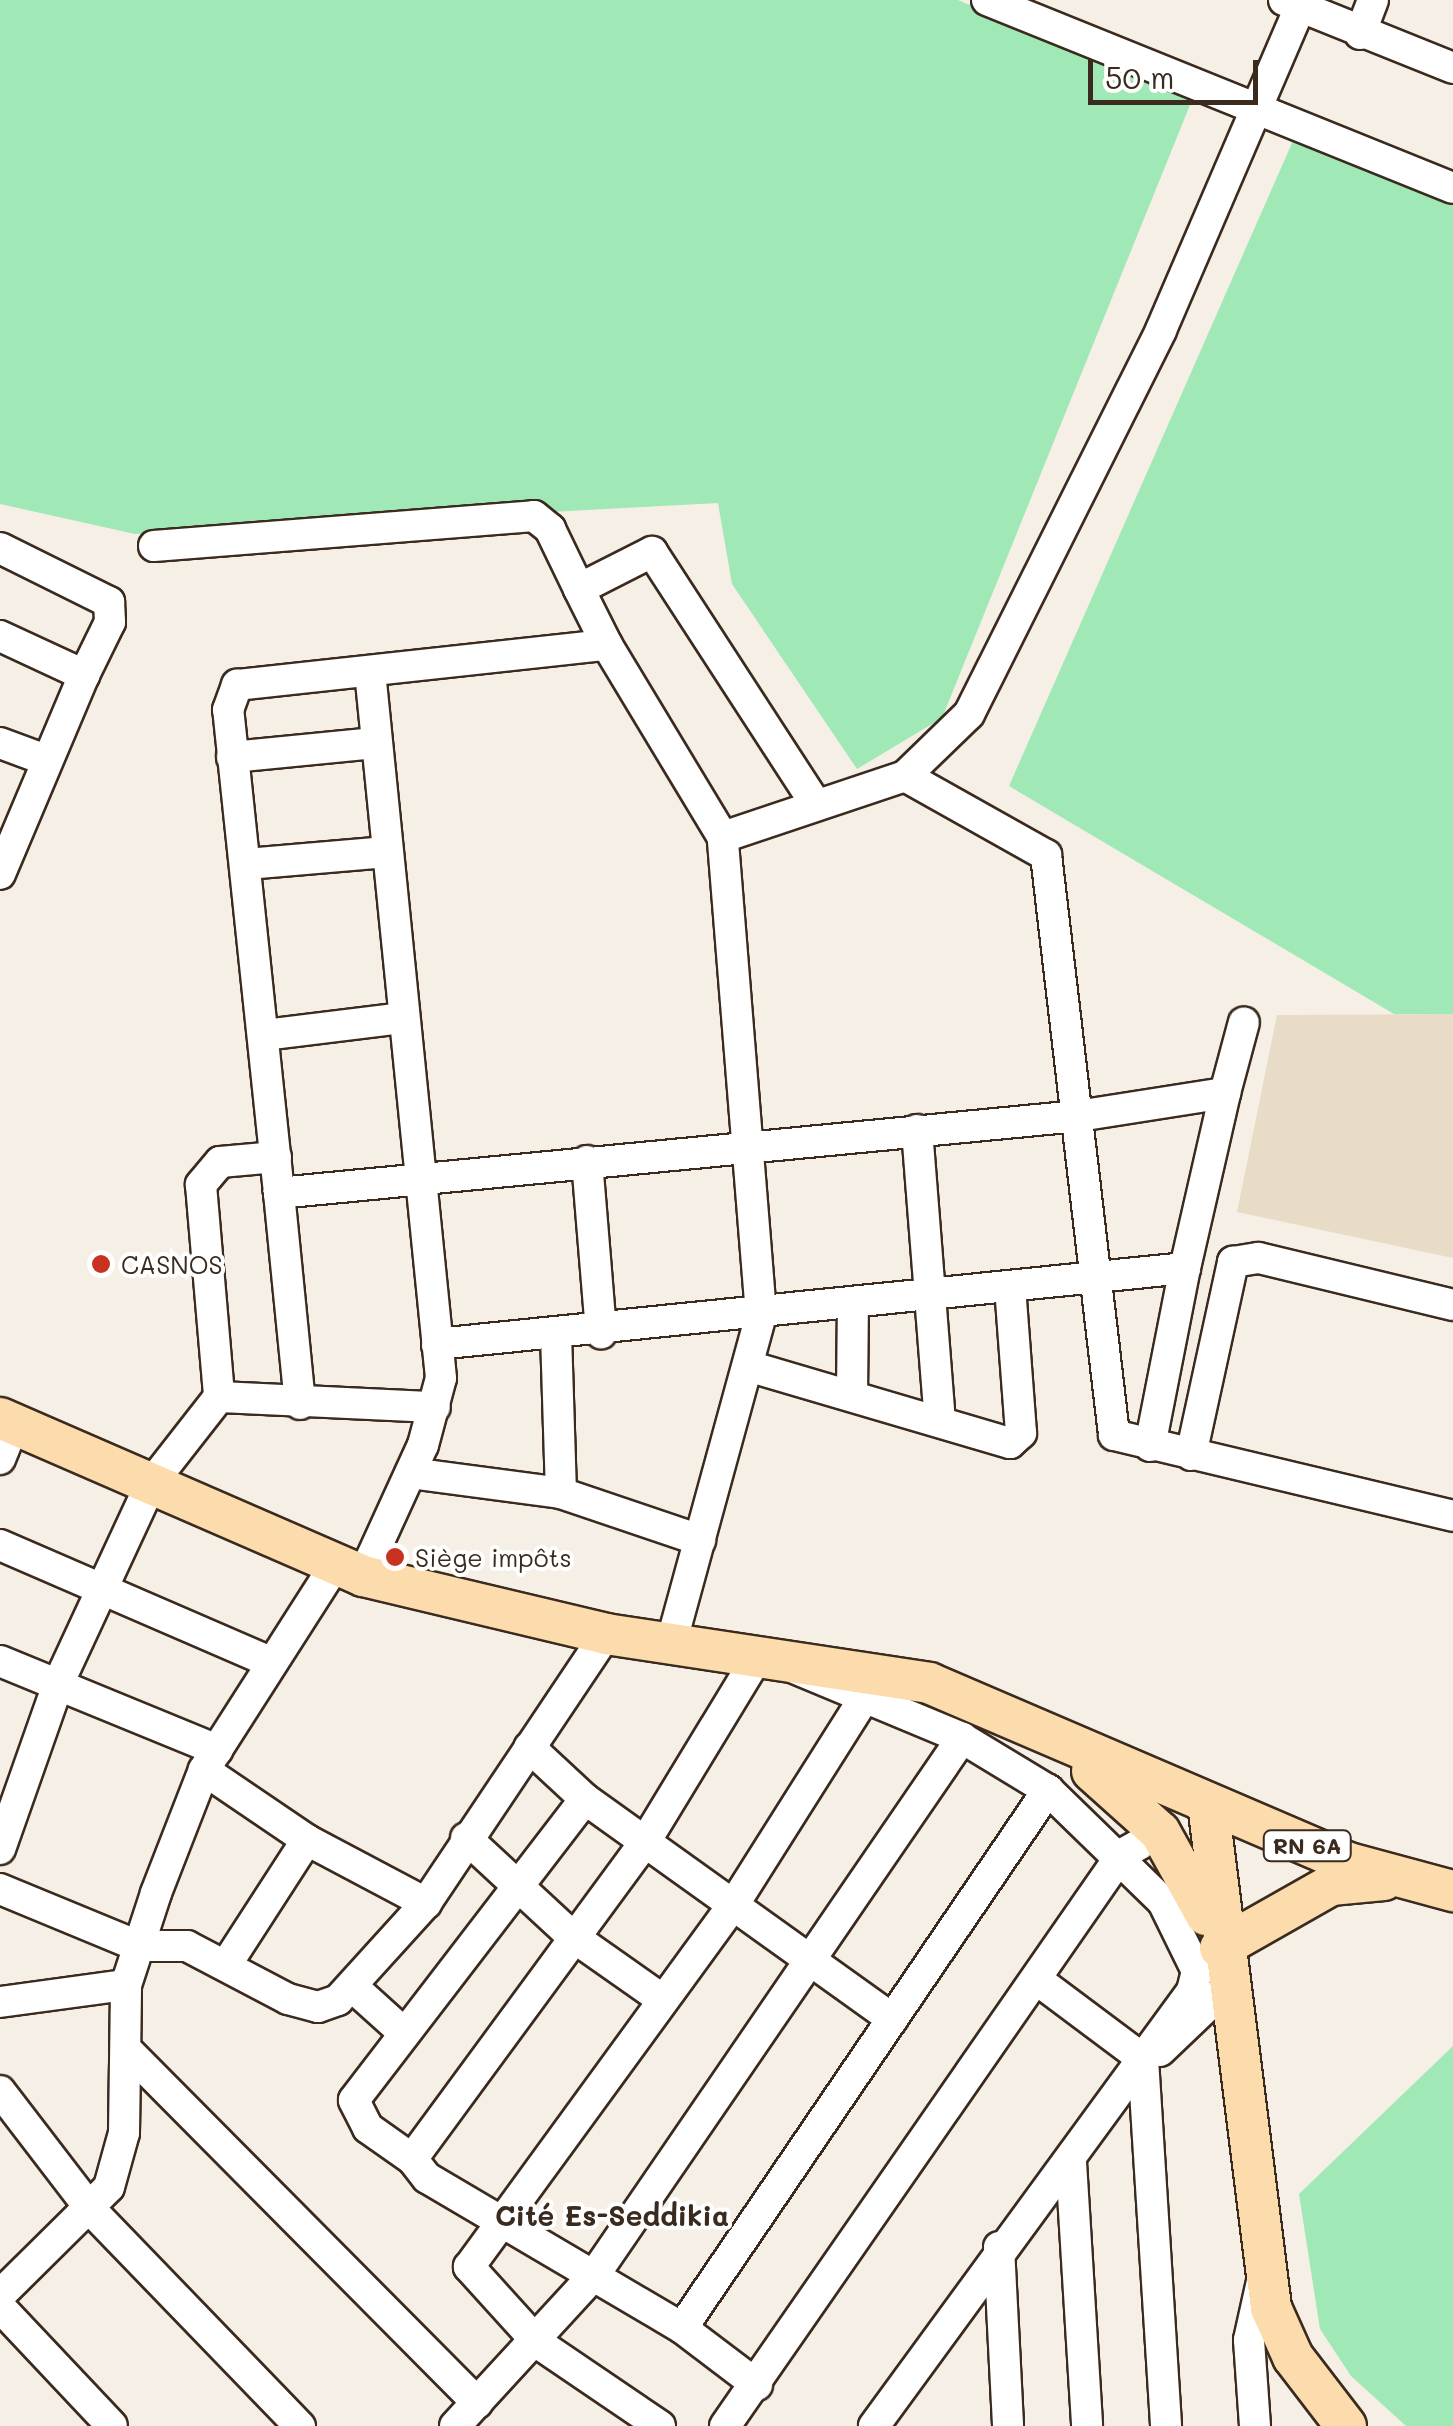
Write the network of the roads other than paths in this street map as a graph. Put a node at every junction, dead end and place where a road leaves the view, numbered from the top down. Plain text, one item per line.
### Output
1 (987, 0) edge
2 (1373, 0) edge
3 (1292, 3) edge
4 (1360, 34) junction
5 (1453, 68) edge
6 (1261, 114) junction
7 (1453, 188) edge
8 (154, 546) dead end
9 (0, 548) edge
10 (580, 589) junction
11 (0, 636) edge
12 (607, 645) junction
13 (370, 672) junction
14 (84, 675) junction
15 (0, 743) edge
16 (375, 743) junction
17 (232, 757) junction
18 (46, 760) junction
19 (904, 776) junction
20 (814, 801) junction
21 (723, 837) junction
22 (386, 852) junction
23 (2, 860) edge
24 (248, 864) junction
25 (403, 1018) junction
26 (1244, 1022) dead end
27 (264, 1035) junction
28 (1225, 1093) junction
29 (1078, 1116) junction
30 (916, 1130) junction
31 (750, 1145) junction
32 (276, 1157) junction
33 (587, 1161) junction
34 (420, 1182) junction
35 (280, 1193) junction
36 (1185, 1268) junction
37 (1092, 1279) junction
38 (1010, 1288) junction
39 (925, 1299) junction
40 (1453, 1304) edge
41 (853, 1306) junction
42 (761, 1314) junction
43 (601, 1333) junction
44 (556, 1336) junction
45 (438, 1344) junction
46 (748, 1366) junction
47 (219, 1396) junction
48 (852, 1396) junction
49 (300, 1404) junction
50 (435, 1407) junction
51 (940, 1421) junction
52 (5, 1434) edge
53 (1150, 1446) junction
54 (1191, 1455) junction
55 (411, 1473) junction
56 (151, 1484) junction
57 (561, 1493) junction
58 (1453, 1516) edge
59 (700, 1540) junction
60 (0, 1545) edge
61 (349, 1570) junction
62 (102, 1584) junction
63 (606, 1634) junction
64 (671, 1644) junction
65 (769, 1659) junction
66 (0, 1661) edge
67 (268, 1661) junction
68 (58, 1684) junction
69 (863, 1700) junction
70 (1022, 1723) junction
71 (962, 1738) junction
72 (530, 1747) junction
73 (210, 1760) junction
74 (1048, 1790) junction
75 (585, 1799) junction
76 (1208, 1804) junction
77 (1160, 1832) junction
78 (466, 1838) junction
79 (306, 1840) junction
80 (645, 1842) junction
81 (0, 1849) edge
82 (1122, 1854) junction
83 (1409, 1881) junction
84 (518, 1883) junction
85 (0, 1889) edge
86 (1453, 1891) edge
87 (426, 1902) junction
88 (734, 1904) junction
89 (572, 1936) junction
90 (138, 1946) junction
91 (1220, 1948) junction
92 (808, 1965) junction
93 (226, 1966) junction
94 (1036, 1979) junction
95 (126, 1985) junction
96 (354, 1988) junction
97 (1226, 1988) junction
98 (663, 2000) junction
99 (0, 2002) edge
100 (892, 2019) junction
101 (404, 2033) junction
102 (130, 2053) junction
103 (1145, 2056) junction
104 (0, 2091) edge
105 (412, 2158) junction
106 (1071, 2162) junction
107 (93, 2212) junction
108 (498, 2220) junction
109 (999, 2247) junction
110 (594, 2274) junction
111 (1264, 2274) junction
112 (0, 2295) edge
113 (0, 2306) edge
114 (682, 2328) junction
115 (538, 2343) junction
116 (757, 2384) junction
117 (477, 2402) junction
118 (93, 2419) edge
119 (300, 2426) edge
120 (456, 2426) edge
121 (660, 2426) edge
122 (725, 2426) edge
123 (874, 2426) edge
124 (1008, 2426) edge
125 (1087, 2426) edge
126 (1166, 2426) edge
127 (1255, 2426) edge
128 (1346, 2426) edge

1 - 6 street
2 - 4 street
3 - 4 street
3 - 6 street
4 - 5 street
6 - 7 street
6 - 19 street
8 - 10 street
9 - 14 street
10 - 12 street
10 - 20 street
11 - 14 street
12 - 13 street
12 - 21 street
13 - 16 street
13 - 17 street
14 - 18 street
15 - 18 street
16 - 17 street
16 - 22 street
17 - 24 street
18 - 23 street
19 - 20 street
19 - 29 street
20 - 21 street
21 - 31 street
22 - 24 street
22 - 25 street
24 - 27 street
25 - 27 street
25 - 34 street
26 - 28 street
27 - 32 street
28 - 29 street
28 - 36 street
29 - 30 street
29 - 37 street
30 - 31 street
30 - 39 street
31 - 33 street
31 - 42 street
32 - 35 street
32 - 47 street
33 - 34 street
33 - 43 street
34 - 35 street
34 - 45 street
35 - 49 street
36 - 37 street
36 - 53 street
37 - 38 street
37 - 53 street
38 - 39 street
38 - 51 street
39 - 41 street
39 - 51 street
40 - 54 street
41 - 42 street
41 - 48 street
42 - 43 street
42 - 46 street
43 - 44 street
44 - 45 street
44 - 57 street
45 - 50 street
46 - 48 street
46 - 59 street
47 - 49 street
47 - 56 street
48 - 51 street
49 - 50 street
50 - 55 street
52 - 56 main road
53 - 54 street
54 - 58 street
55 - 57 street
55 - 61 street
56 - 61 main road
56 - 62 street
57 - 59 street
59 - 64 street
60 - 62 street
61 - 63 main road
61 - 67 street
62 - 67 street
62 - 68 street
63 - 64 main road
63 - 72 street
64 - 65 main road
65 - 69 street
65 - 70 main road
65 - 80 street
66 - 68 street
67 - 73 street
68 - 73 street
68 - 81 street
69 - 71 street
69 - 88 street
70 - 76 main road, RN 6A
70 - 77 main road
71 - 74 street
71 - 92 street
72 - 75 street
72 - 78 street
73 - 79 street
73 - 90 street
74 - 82 street
74 - 100 street
75 - 80 street
75 - 84 street
76 - 83 main road, RN 6A
76 - 91 main road
77 - 82 street
77 - 91 main road
78 - 84 street
78 - 87 street
79 - 87 street
79 - 93 street
80 - 88 street
80 - 89 street
82 - 94 street
82 - 103 street
83 - 86 main road, RN 6A
83 - 91 main road
84 - 89 street
84 - 101 street
85 - 90 street
87 - 96 street
88 - 92 street
88 - 98 street
89 - 98 street
89 - 105 street
90 - 93 street
90 - 95 street
91 - 97 main road
92 - 100 street
92 - 110 street
93 - 96 street
94 - 103 street
94 - 116 street
95 - 99 street
95 - 102 street
96 - 101 street
97 - 103 street
97 - 111 main road
98 - 108 street
100 - 114 street
101 - 105 street
102 - 107 street
102 - 117 street
103 - 106 street
103 - 126 street
104 - 107 street
105 - 108 street
106 - 109 street
106 - 125 street
107 - 112 street
107 - 119 street
108 - 110 street
108 - 115 street
109 - 123 street
109 - 124 street
110 - 114 street
110 - 115 street
111 - 127 street
111 - 128 main road
113 - 118 street
114 - 116 street
115 - 117 street
115 - 121 street
116 - 122 street
117 - 120 street

